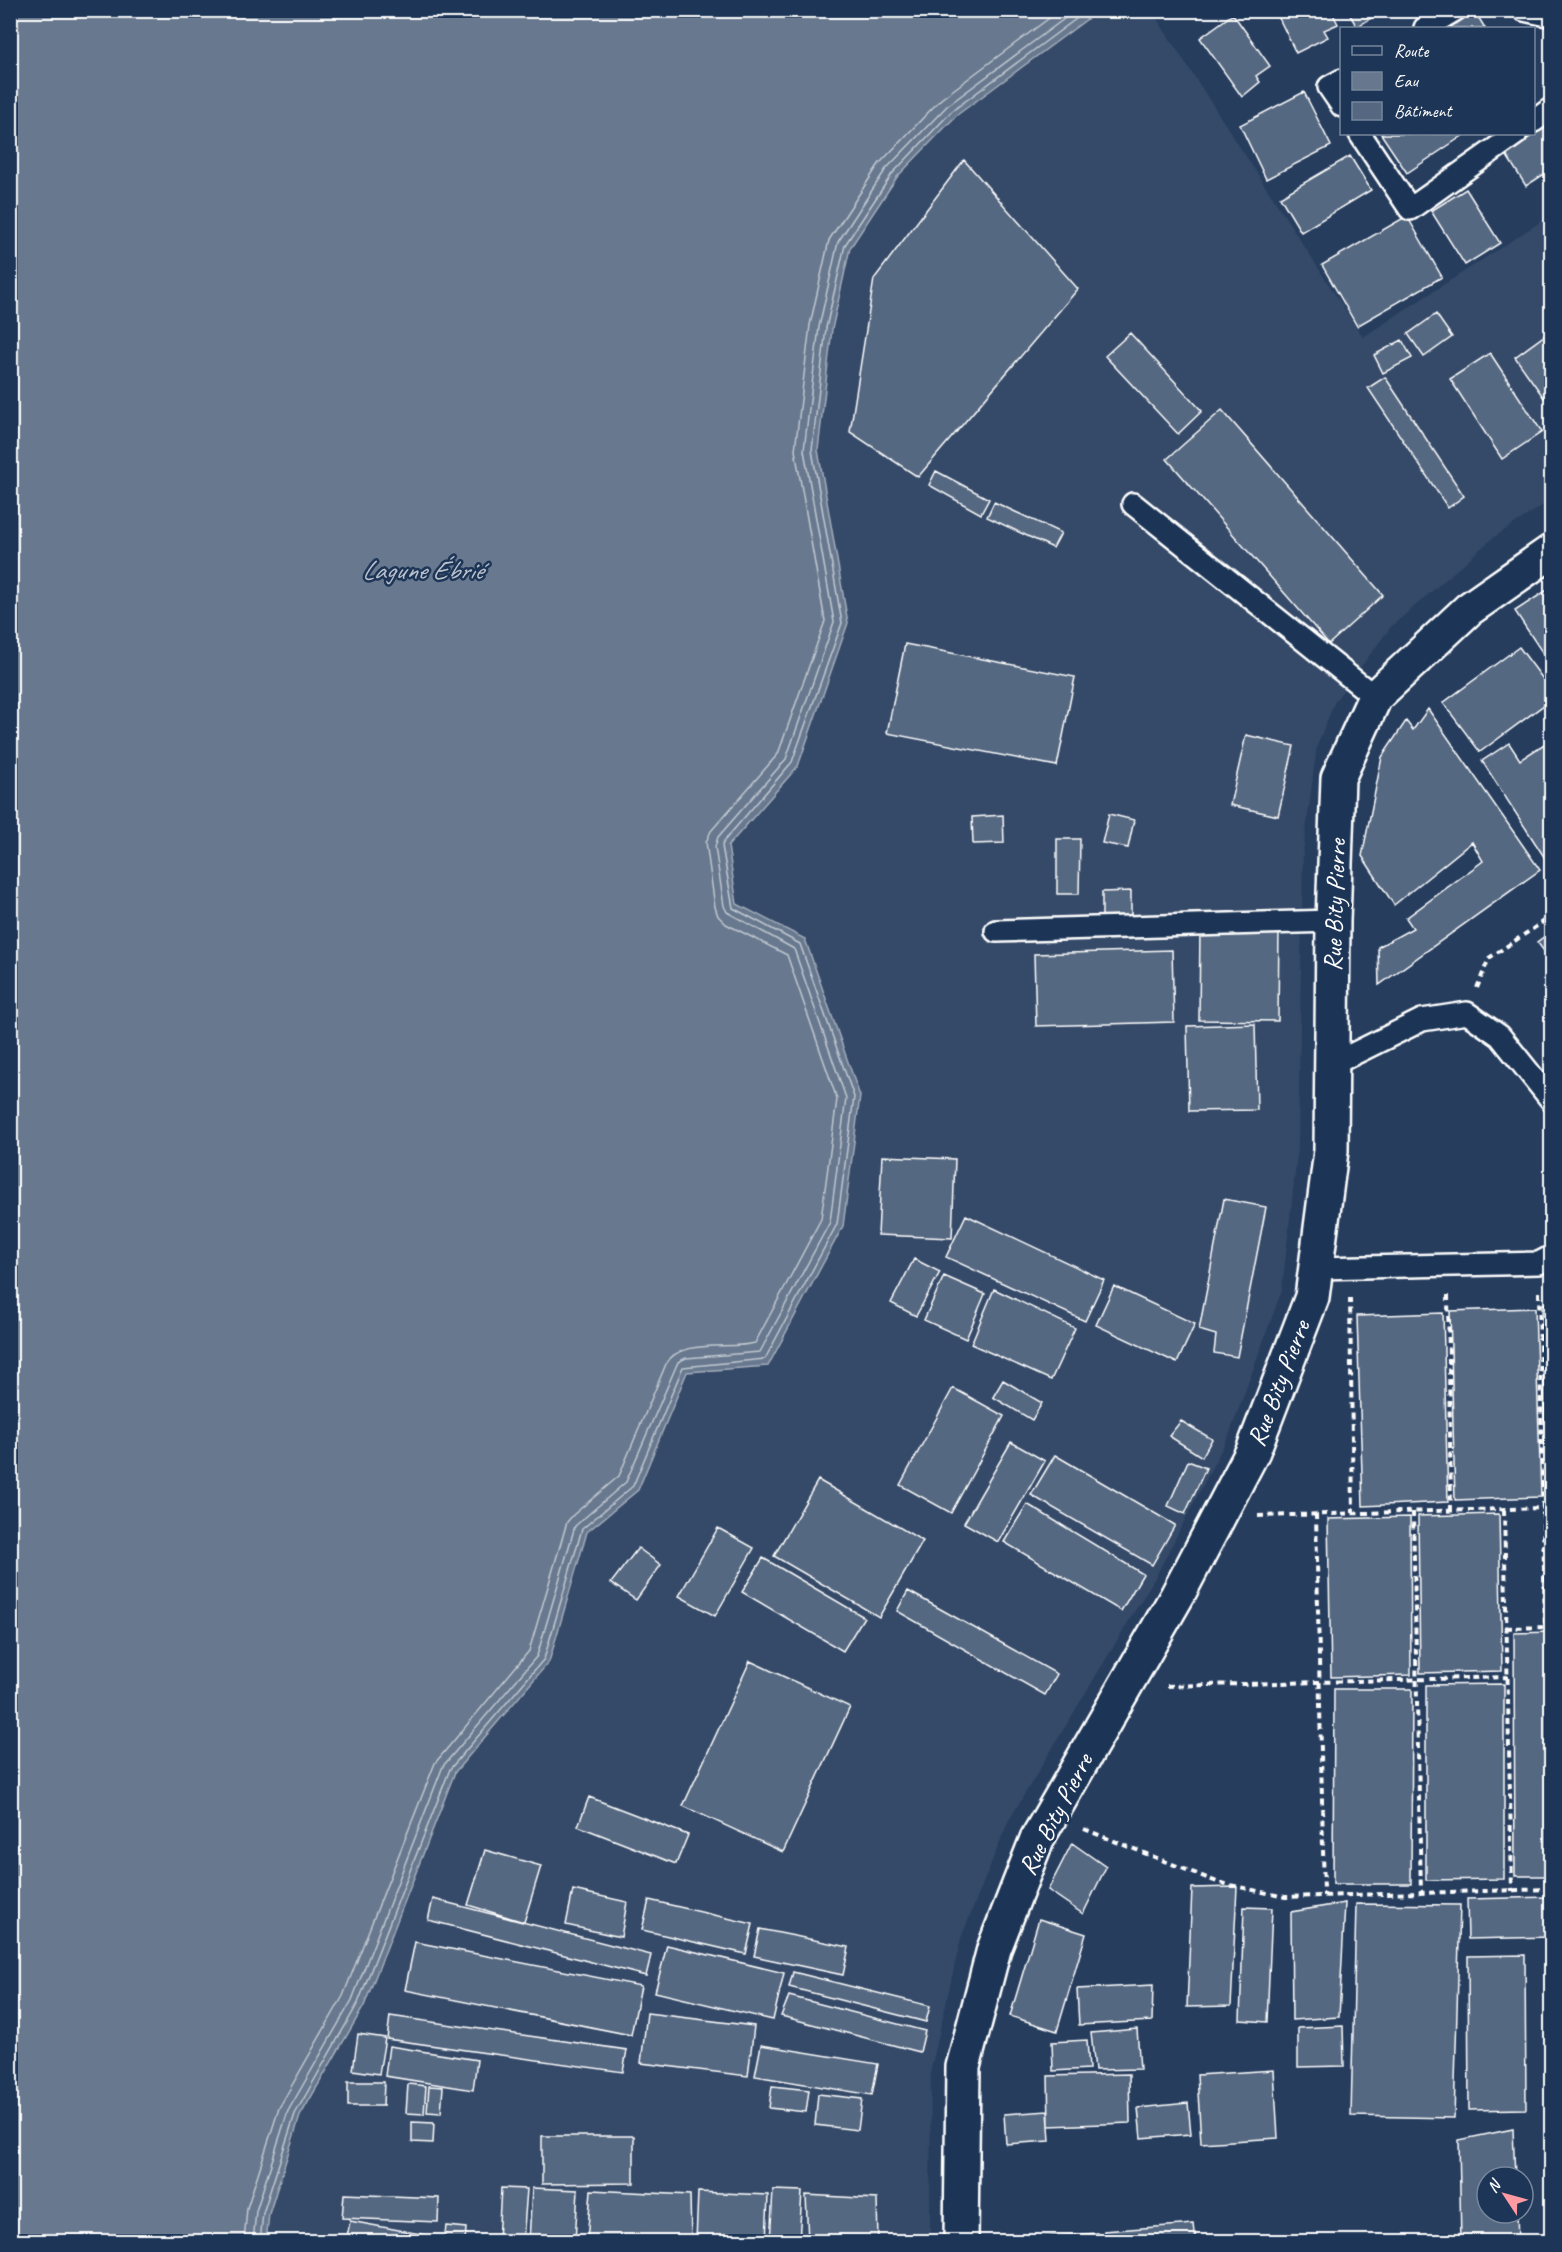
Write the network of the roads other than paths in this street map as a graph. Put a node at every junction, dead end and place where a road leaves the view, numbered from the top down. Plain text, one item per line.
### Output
1 (1455, 10) edge
2 (1524, 10) edge
3 (1551, 16) edge
4 (1427, 27) edge
5 (1340, 81) edge
6 (1340, 104) edge
7 (1551, 108) edge
8 (1535, 120) edge
9 (1361, 135) edge
10 (1515, 135) edge
11 (1133, 504) dead end
12 (1551, 551) edge
13 (1375, 698) junction
14 (1333, 921) junction
15 (996, 931) dead end
16 (1331, 1065) junction
17 (1551, 1101) edge
18 (1545, 1259) edge
19 (1317, 1268) junction
20 (961, 2241) edge

1 - 4 lane
2 - 3 lane
5 - 6 lane
7 - 8 lane
9 - 10 lane
11 - 13 lane
12 - 13 street, Rue Bity Pierre
13 - 14 street, Rue Bity Pierre
14 - 15 lane
14 - 16 street, Rue Bity Pierre
16 - 17 lane
16 - 19 street, Rue Bity Pierre
18 - 19 lane
19 - 20 street, Rue Bity Pierre

